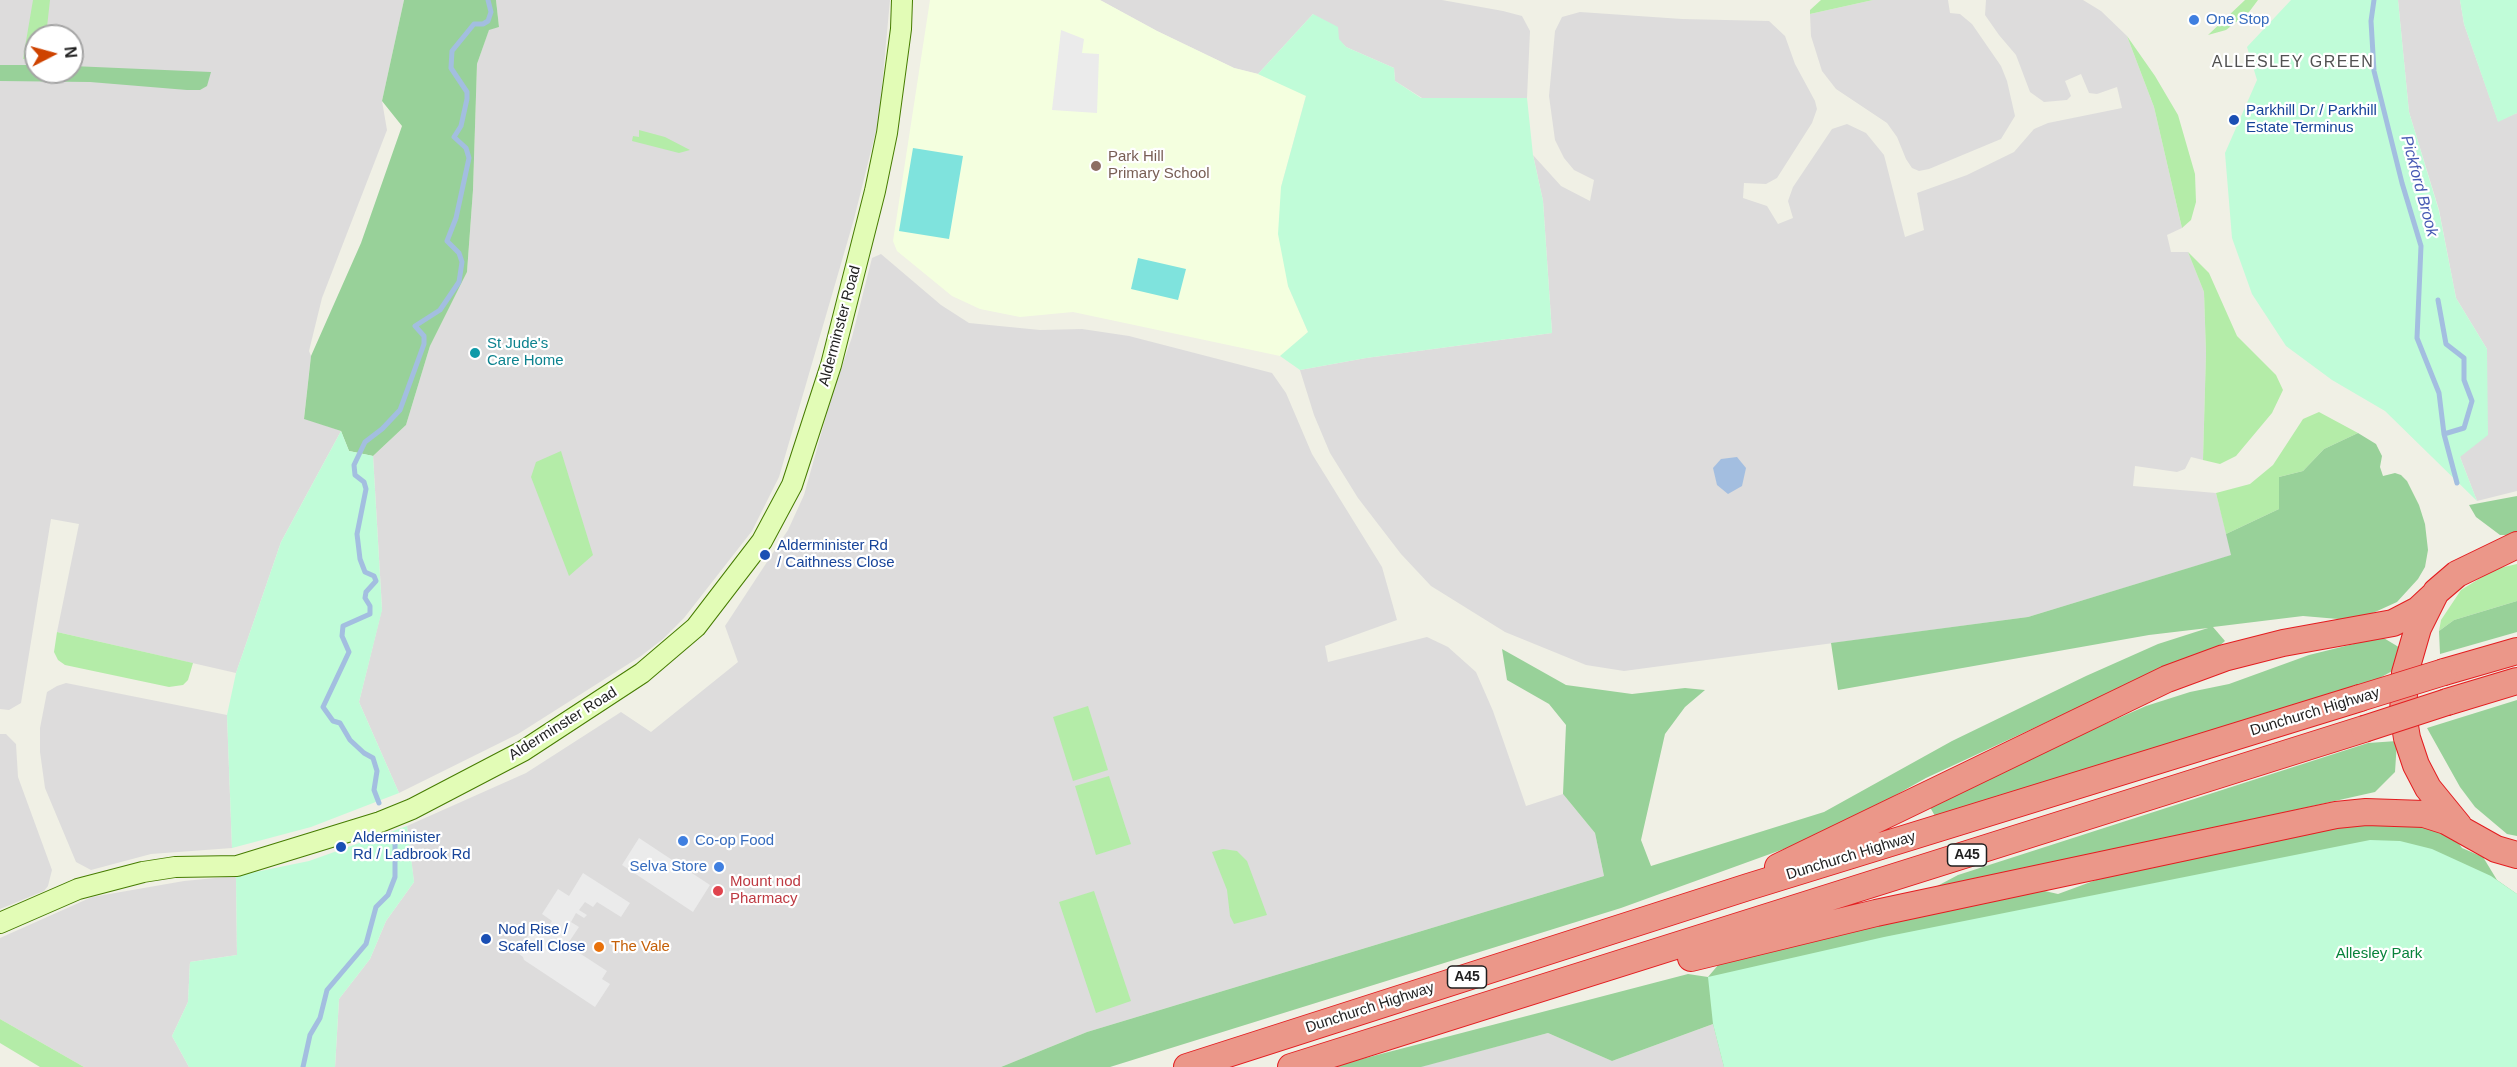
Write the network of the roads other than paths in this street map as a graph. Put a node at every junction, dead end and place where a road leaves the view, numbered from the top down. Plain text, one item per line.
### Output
1 (902, 0) edge
2 (2517, 545) edge
3 (2433, 596) junction
4 (2517, 651) edge
5 (2517, 681) edge
6 (2465, 832) junction
7 (2510, 855) edge
8 (1748, 887) junction
9 (0, 922) edge
10 (1570, 980) junction
11 (1187, 1067) edge
12 (1291, 1067) edge

1 - 9 street, Alderminster Road
2 - 3 highway
3 - 6 highway
3 - 8 highway
4 - 8 highway, Dunchurch Highway / A45, bridge
5 - 10 highway, Dunchurch Highway / A45, bridge
6 - 7 highway
6 - 10 highway
8 - 11 highway, Dunchurch Highway / A45
10 - 12 highway, Dunchurch Highway / A45

